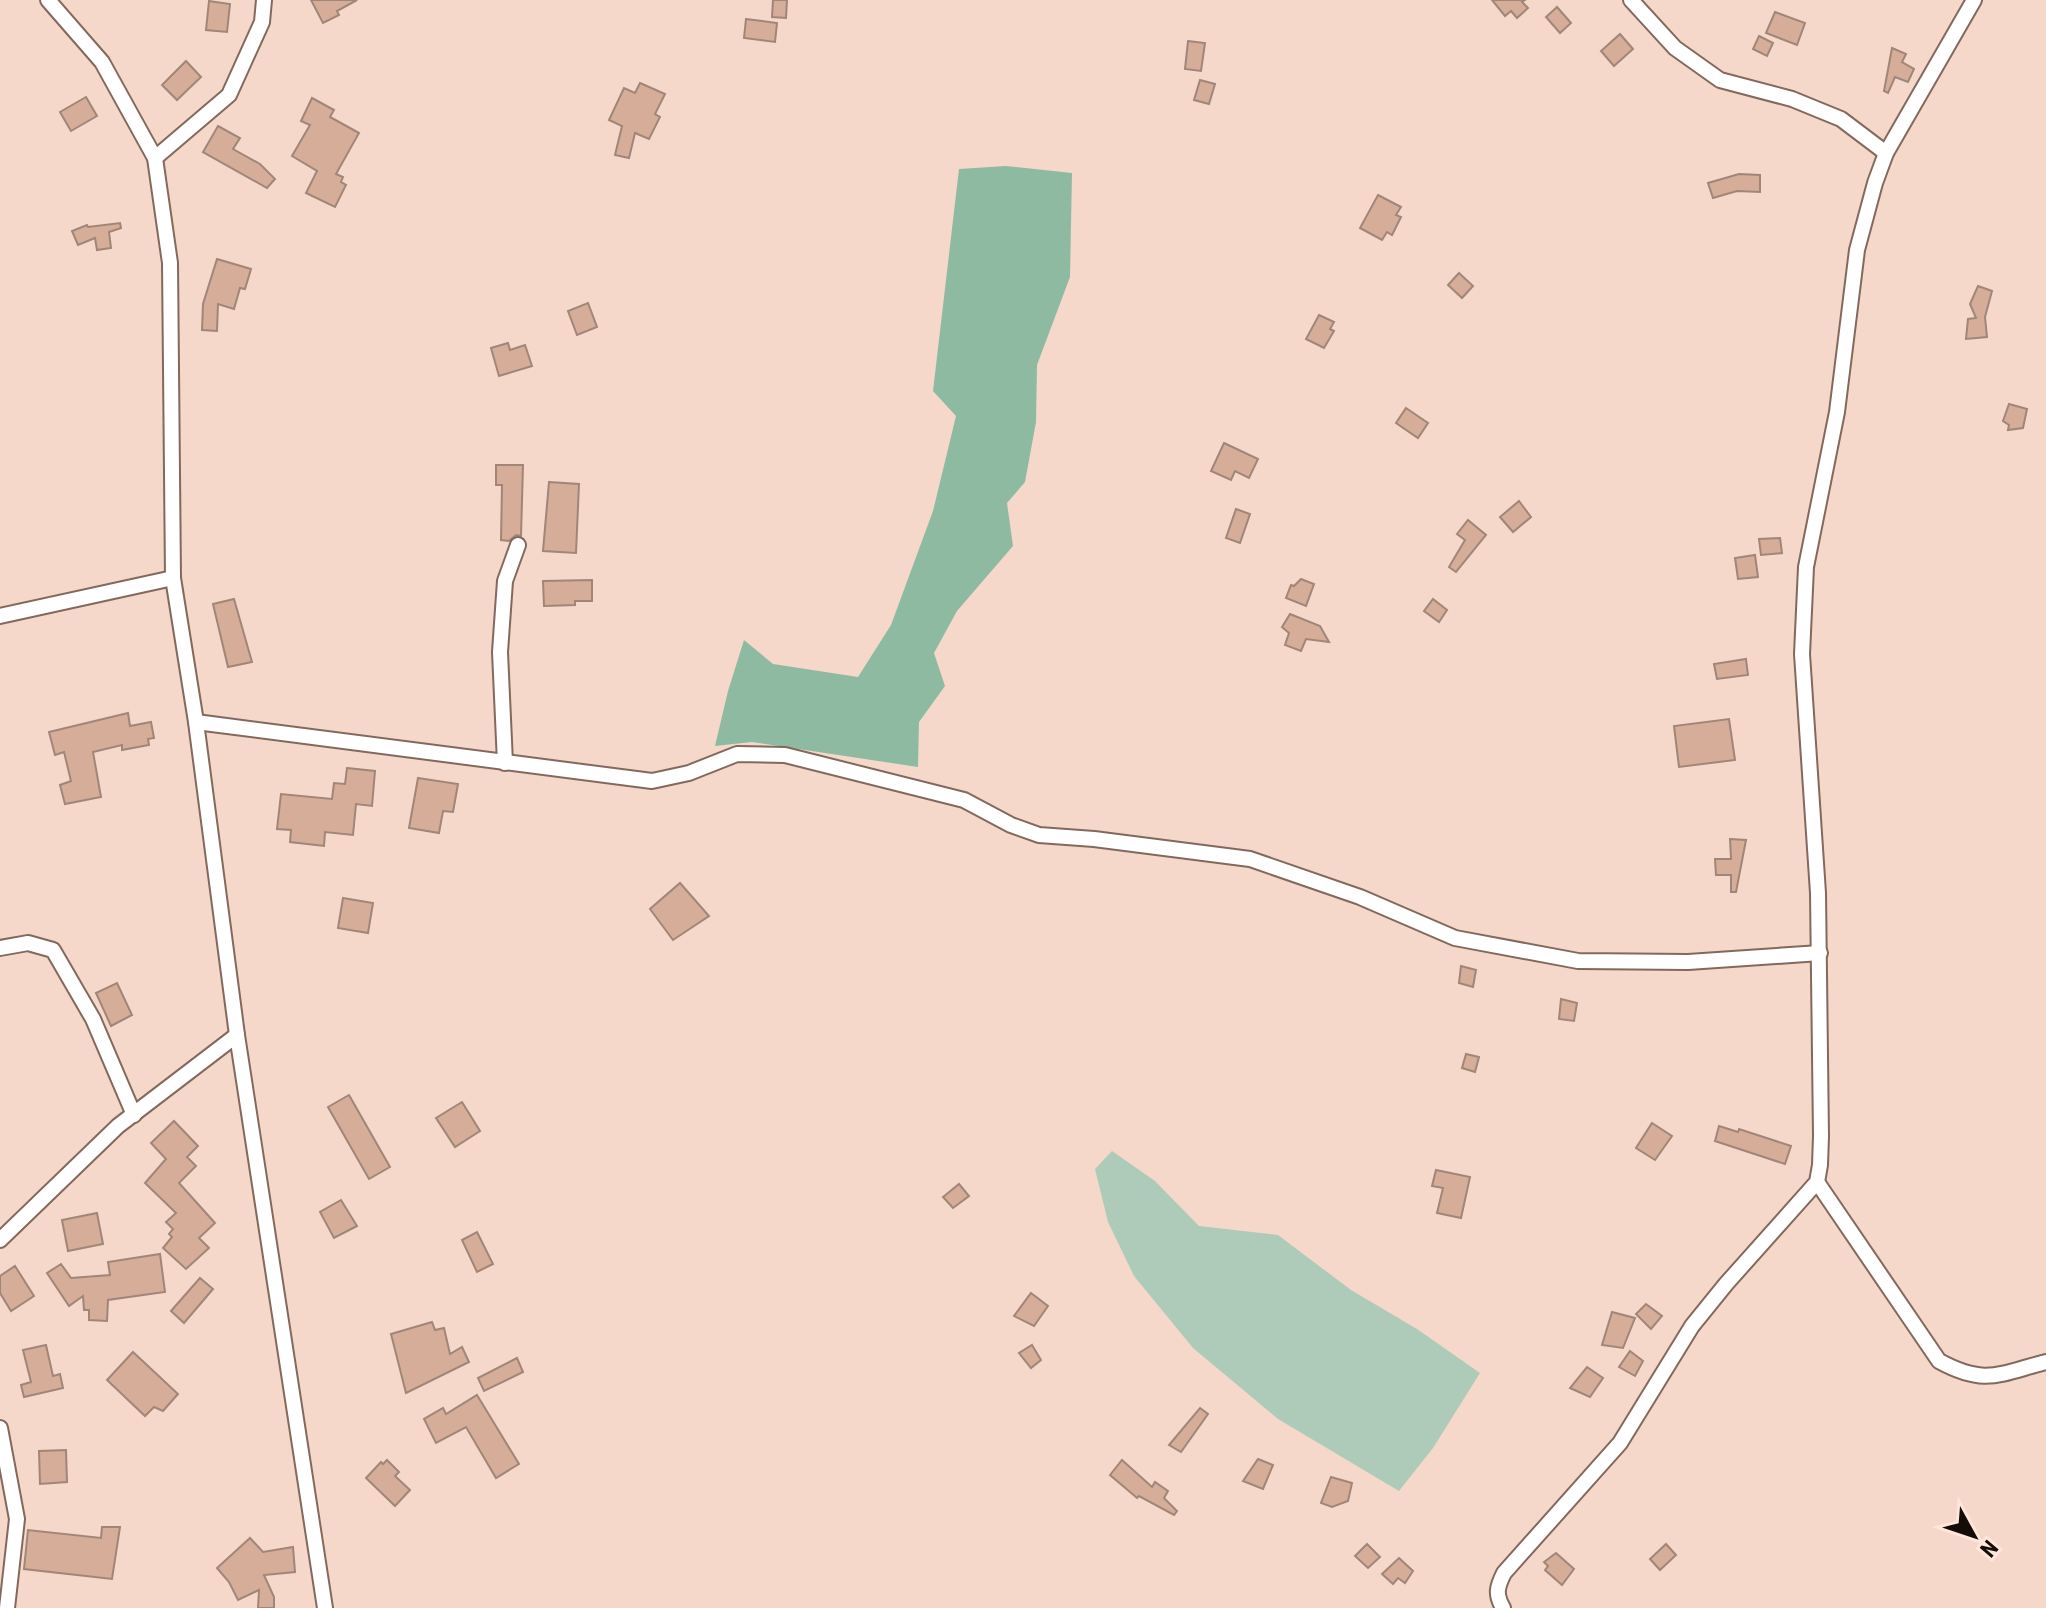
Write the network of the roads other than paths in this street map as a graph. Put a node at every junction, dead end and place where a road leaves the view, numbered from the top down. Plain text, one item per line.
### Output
1 (48, 0) edge
2 (264, 0) edge
3 (1631, 0) edge
4 (1974, 0) edge
5 (1886, 153) junction
6 (155, 158) junction
7 (518, 545) dead end
8 (173, 578) junction
9 (0, 616) edge
10 (196, 722) junction
11 (505, 763) junction
12 (0, 948) edge
13 (1820, 953) junction
14 (237, 1035) junction
15 (134, 1115) junction
16 (1817, 1182) junction
17 (0, 1240) edge
18 (2046, 1362) edge
19 (0, 1428) edge
20 (6, 1608) edge
21 (325, 1608) edge
22 (1503, 1608) edge

1 - 6 street
2 - 6 street
3 - 5 street
4 - 5 street
5 - 13 street
6 - 8 street
7 - 11 street
8 - 9 street
8 - 10 street
10 - 11 street
10 - 14 street
11 - 13 street
12 - 15 street
13 - 16 street
14 - 15 street
14 - 21 street
15 - 17 street
16 - 18 street
16 - 22 street
19 - 20 street

